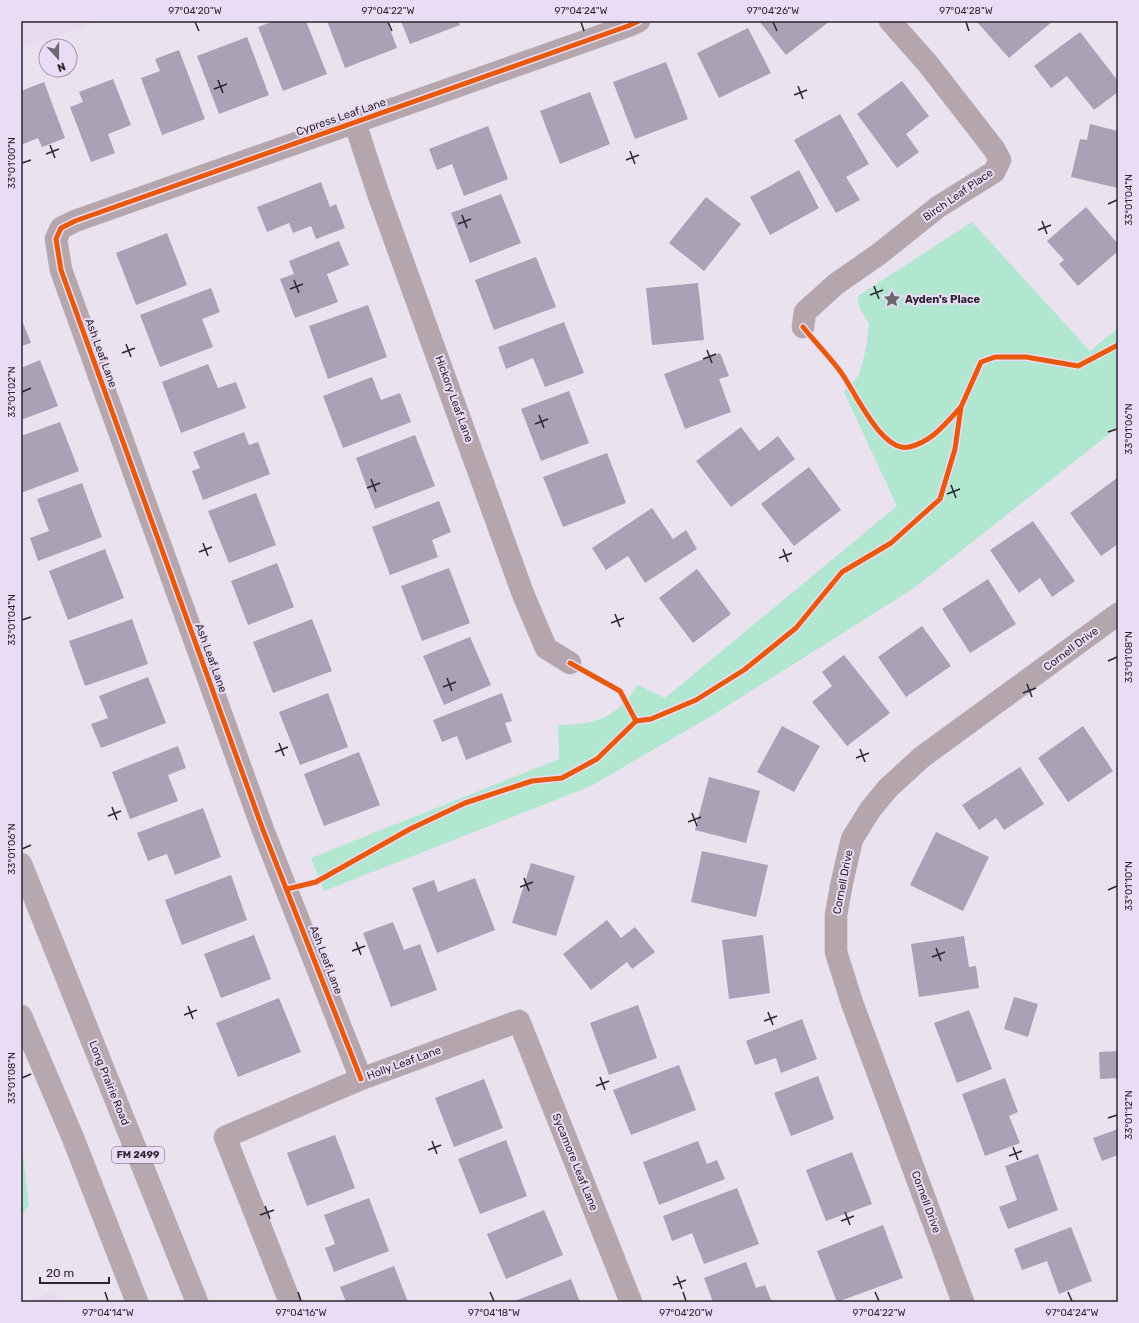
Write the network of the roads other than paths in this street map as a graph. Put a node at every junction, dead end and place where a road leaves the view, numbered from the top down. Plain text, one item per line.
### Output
1 (639, 21) edge
2 (890, 21) edge
3 (355, 123) junction
4 (56, 239) joint
5 (803, 327) dead end
6 (1118, 614) edge
7 (570, 663) dead end
8 (21, 864) edge
9 (21, 1016) edge
10 (519, 1022) joint
11 (361, 1079) junction
12 (137, 1302) edge
13 (197, 1302) edge
14 (290, 1302) edge
15 (631, 1302) edge
16 (963, 1302) edge

1 - 3 street, Cypress Leaf Lane
2 - 5 street, Birch Leaf Place
3 - 4 street, Cypress Leaf Lane
3 - 7 street, Hickory Leaf Lane
4 - 11 street, Ash Leaf Lane
6 - 16 street, Cornell Drive
8 - 13 main road, Long Prairie Road / FM 2499
9 - 12 main road
10 - 11 street, Holly Leaf Lane
10 - 15 street, Sycamore Leaf Lane
11 - 14 street, Holly Leaf Lane

